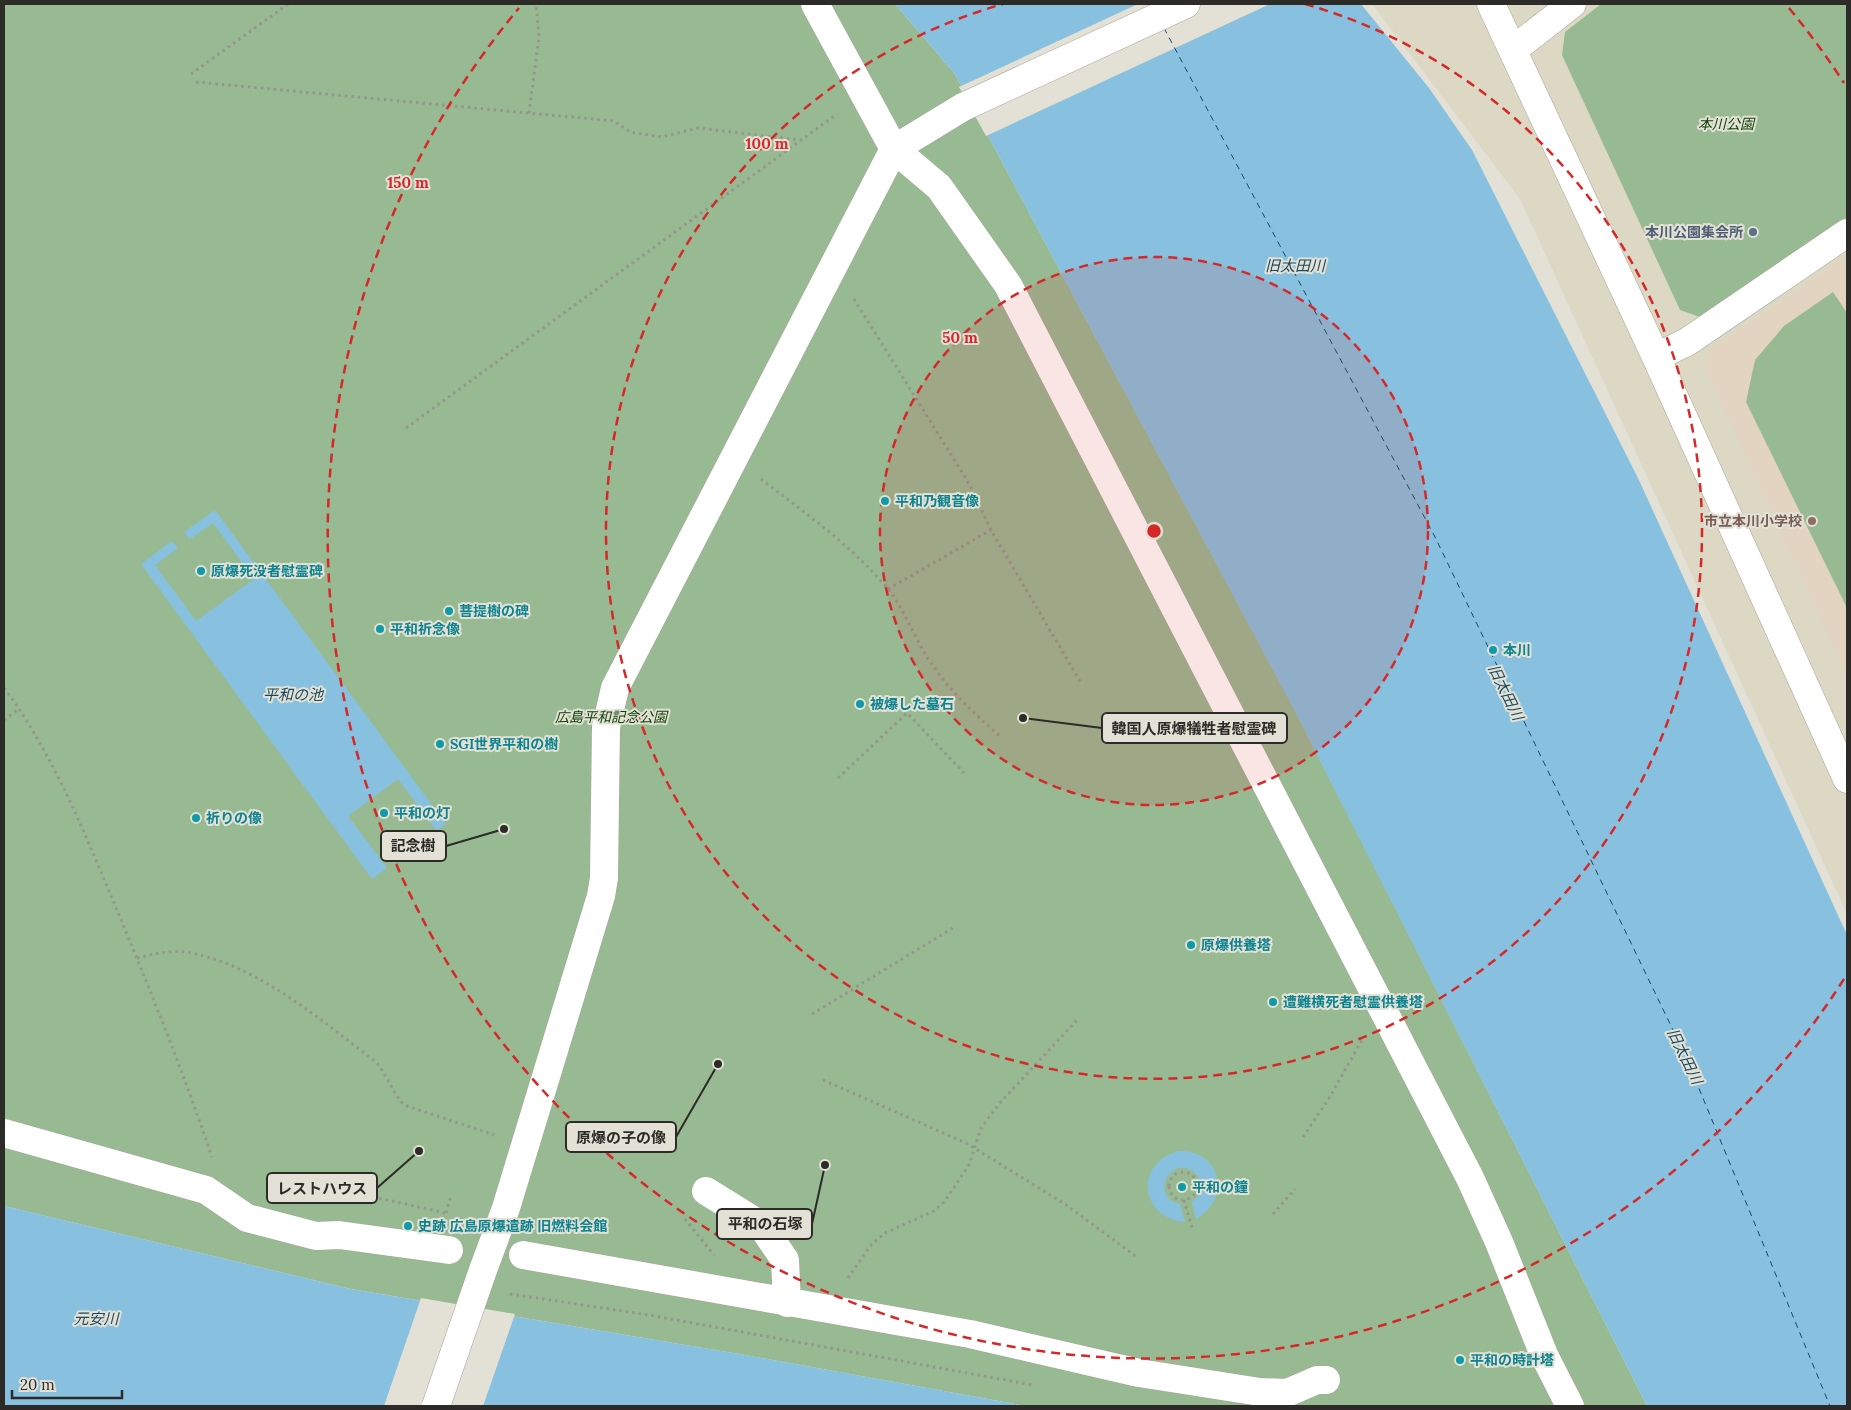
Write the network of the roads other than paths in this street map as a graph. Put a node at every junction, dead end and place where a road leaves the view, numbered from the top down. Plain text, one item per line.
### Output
1 (815, 4) edge
2 (1186, 4) edge
3 (1491, 4) edge
4 (1572, 4) edge
5 (1513, 50) junction
6 (894, 150) junction
7 (1847, 233) edge
8 (1656, 357) junction
9 (1847, 779) edge
10 (4, 1133) edge
11 (706, 1191) dead end
12 (449, 1250) dead end
13 (523, 1255) dead end
14 (787, 1303) junction
15 (1326, 1380) dead end
16 (436, 1406) edge
17 (1570, 1406) edge

1 - 6 street
2 - 6 street
3 - 5 street
4 - 5 street
5 - 8 street
6 - 16 street, bridge
6 - 17 street
7 - 8 street
8 - 9 street
10 - 12 street
11 - 14 street
13 - 14 street
14 - 15 street

